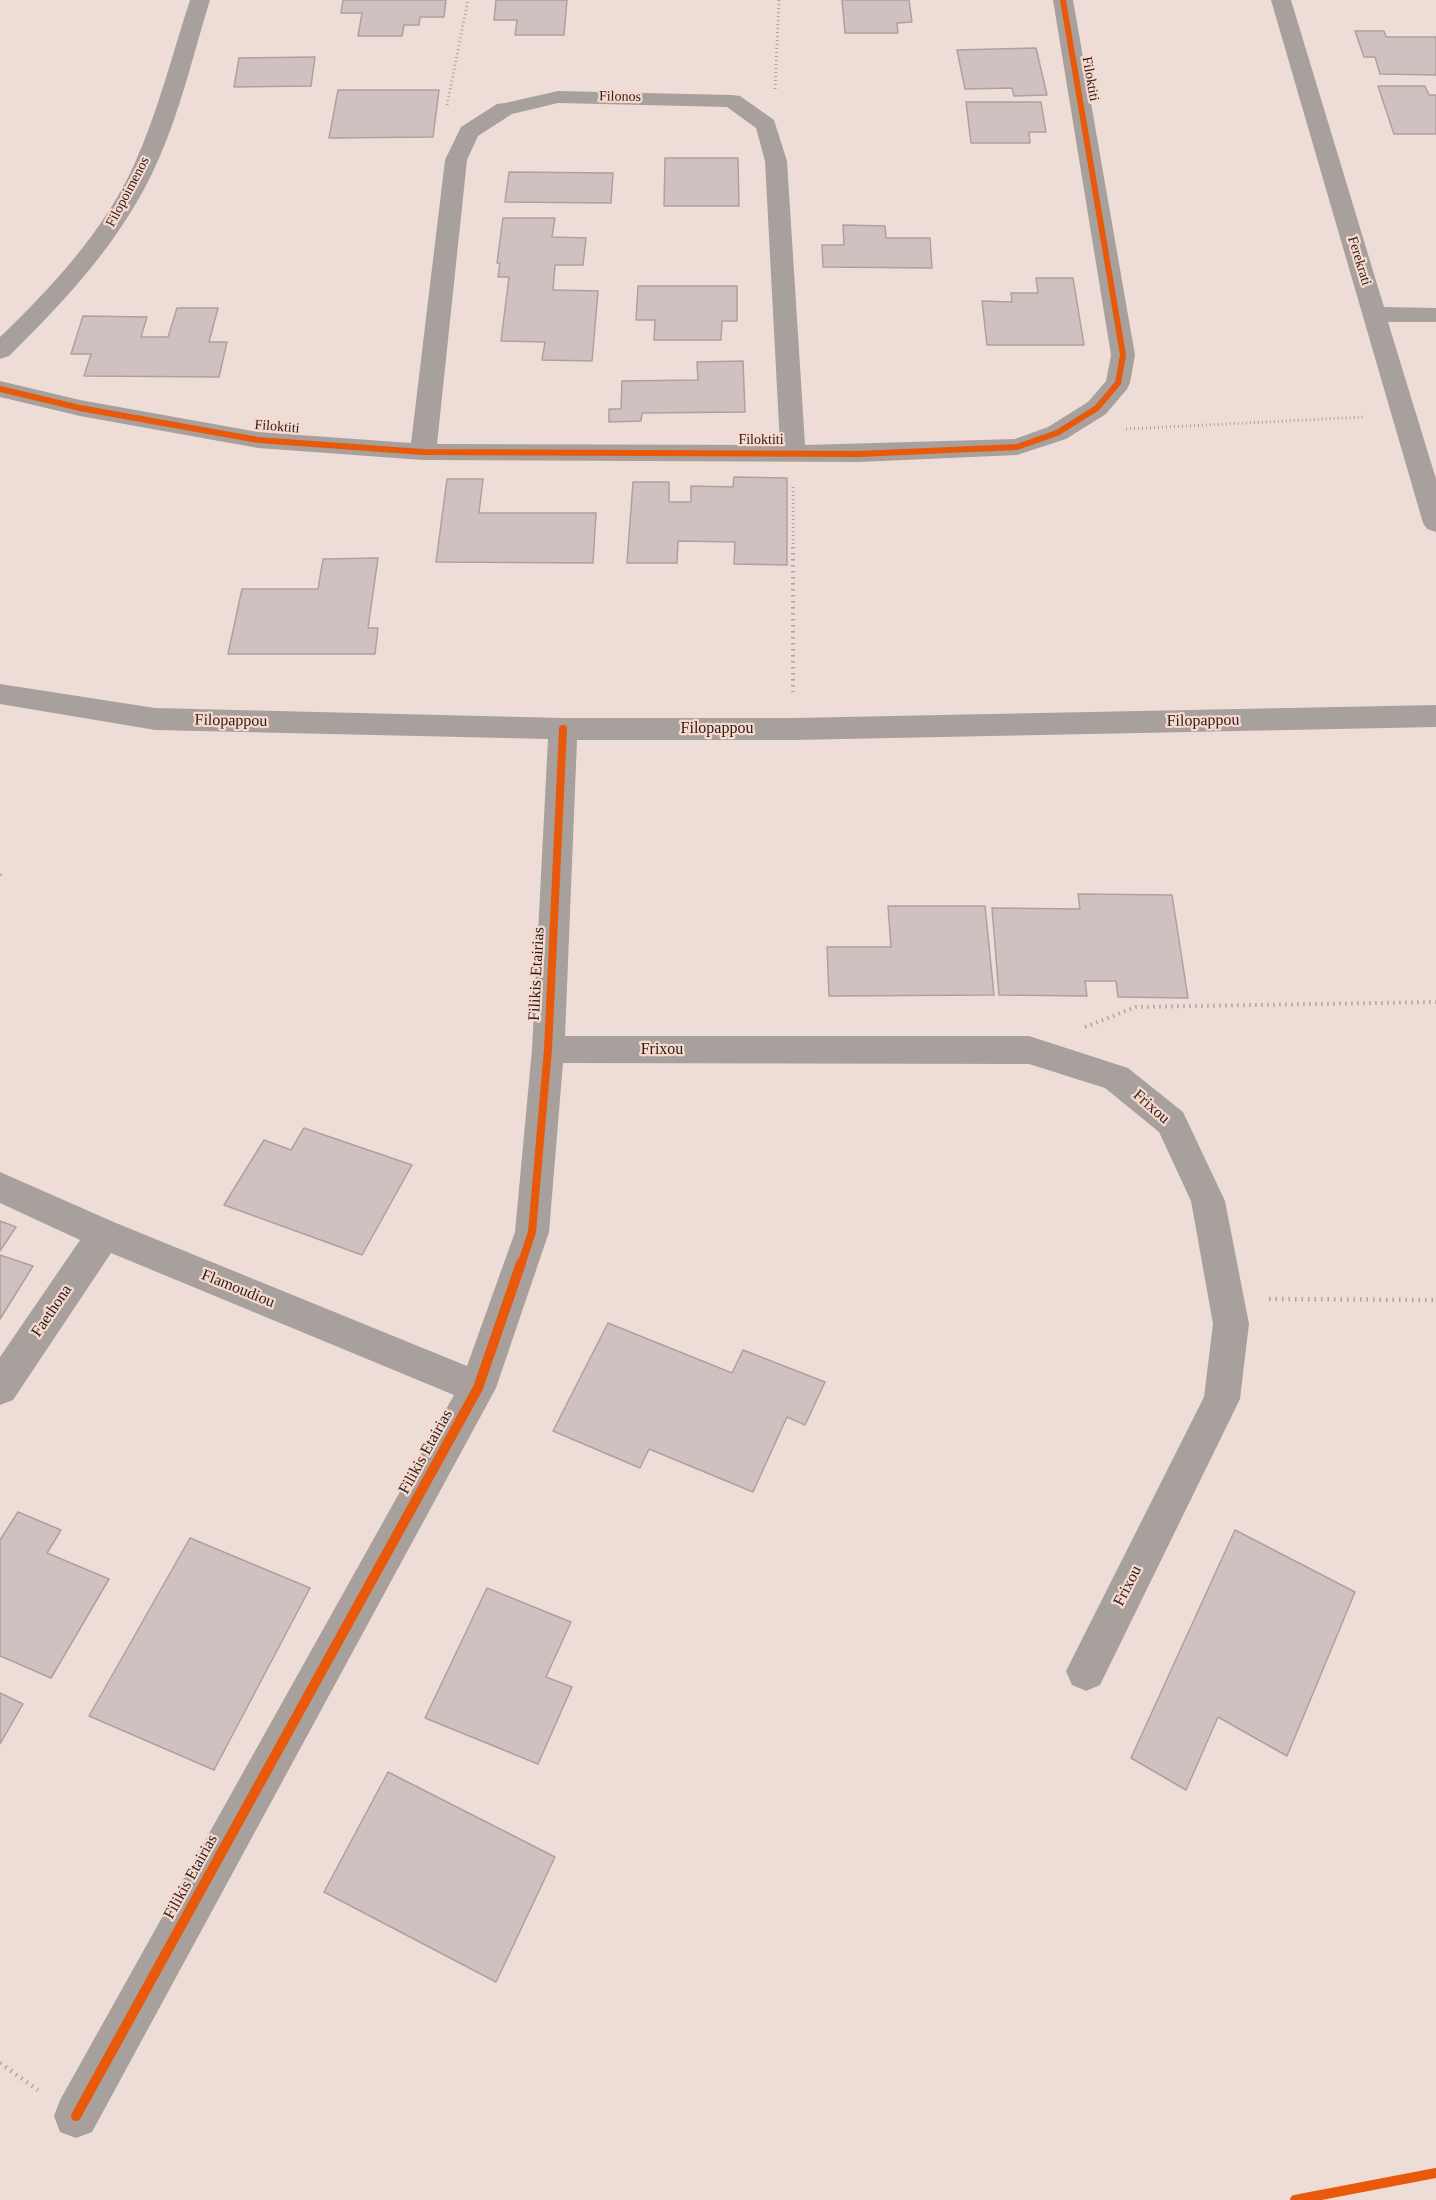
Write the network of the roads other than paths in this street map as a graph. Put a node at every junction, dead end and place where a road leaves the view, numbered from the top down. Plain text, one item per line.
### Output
1 (200, 0) edge
2 (1063, 0) edge
3 (1281, 0) edge
4 (1374, 314) junction
5 (1436, 315) edge
6 (0, 351) edge
7 (0, 388) edge
8 (423, 452) junction
9 (793, 453) junction
10 (1436, 523) edge
11 (0, 694) edge
12 (1436, 716) edge
13 (562, 729) junction
14 (548, 1050) junction
15 (0, 1187) edge
16 (104, 1234) junction
17 (0, 1388) edge
18 (478, 1388) junction
19 (1086, 1671) dead end
20 (76, 2116) dead end

1 - 6 street, Filopoimenos
2 - 9 street, Filoktiti
3 - 4 street, Ferekrati
4 - 5 street
4 - 10 street, Ferekrati
7 - 8 street, Filoktiti
8 - 9 street, Filoktiti
8 - 9 street, Filonos
11 - 13 street, Filopappou
12 - 13 street, Filopappou
13 - 14 street, Filikis Etairias
14 - 18 street, Filikis Etairias
14 - 19 street, Frixou
15 - 16 street, Flamoudiou
16 - 17 street, Faethona
16 - 18 street, Flamoudiou
18 - 20 street, Filikis Etairias

